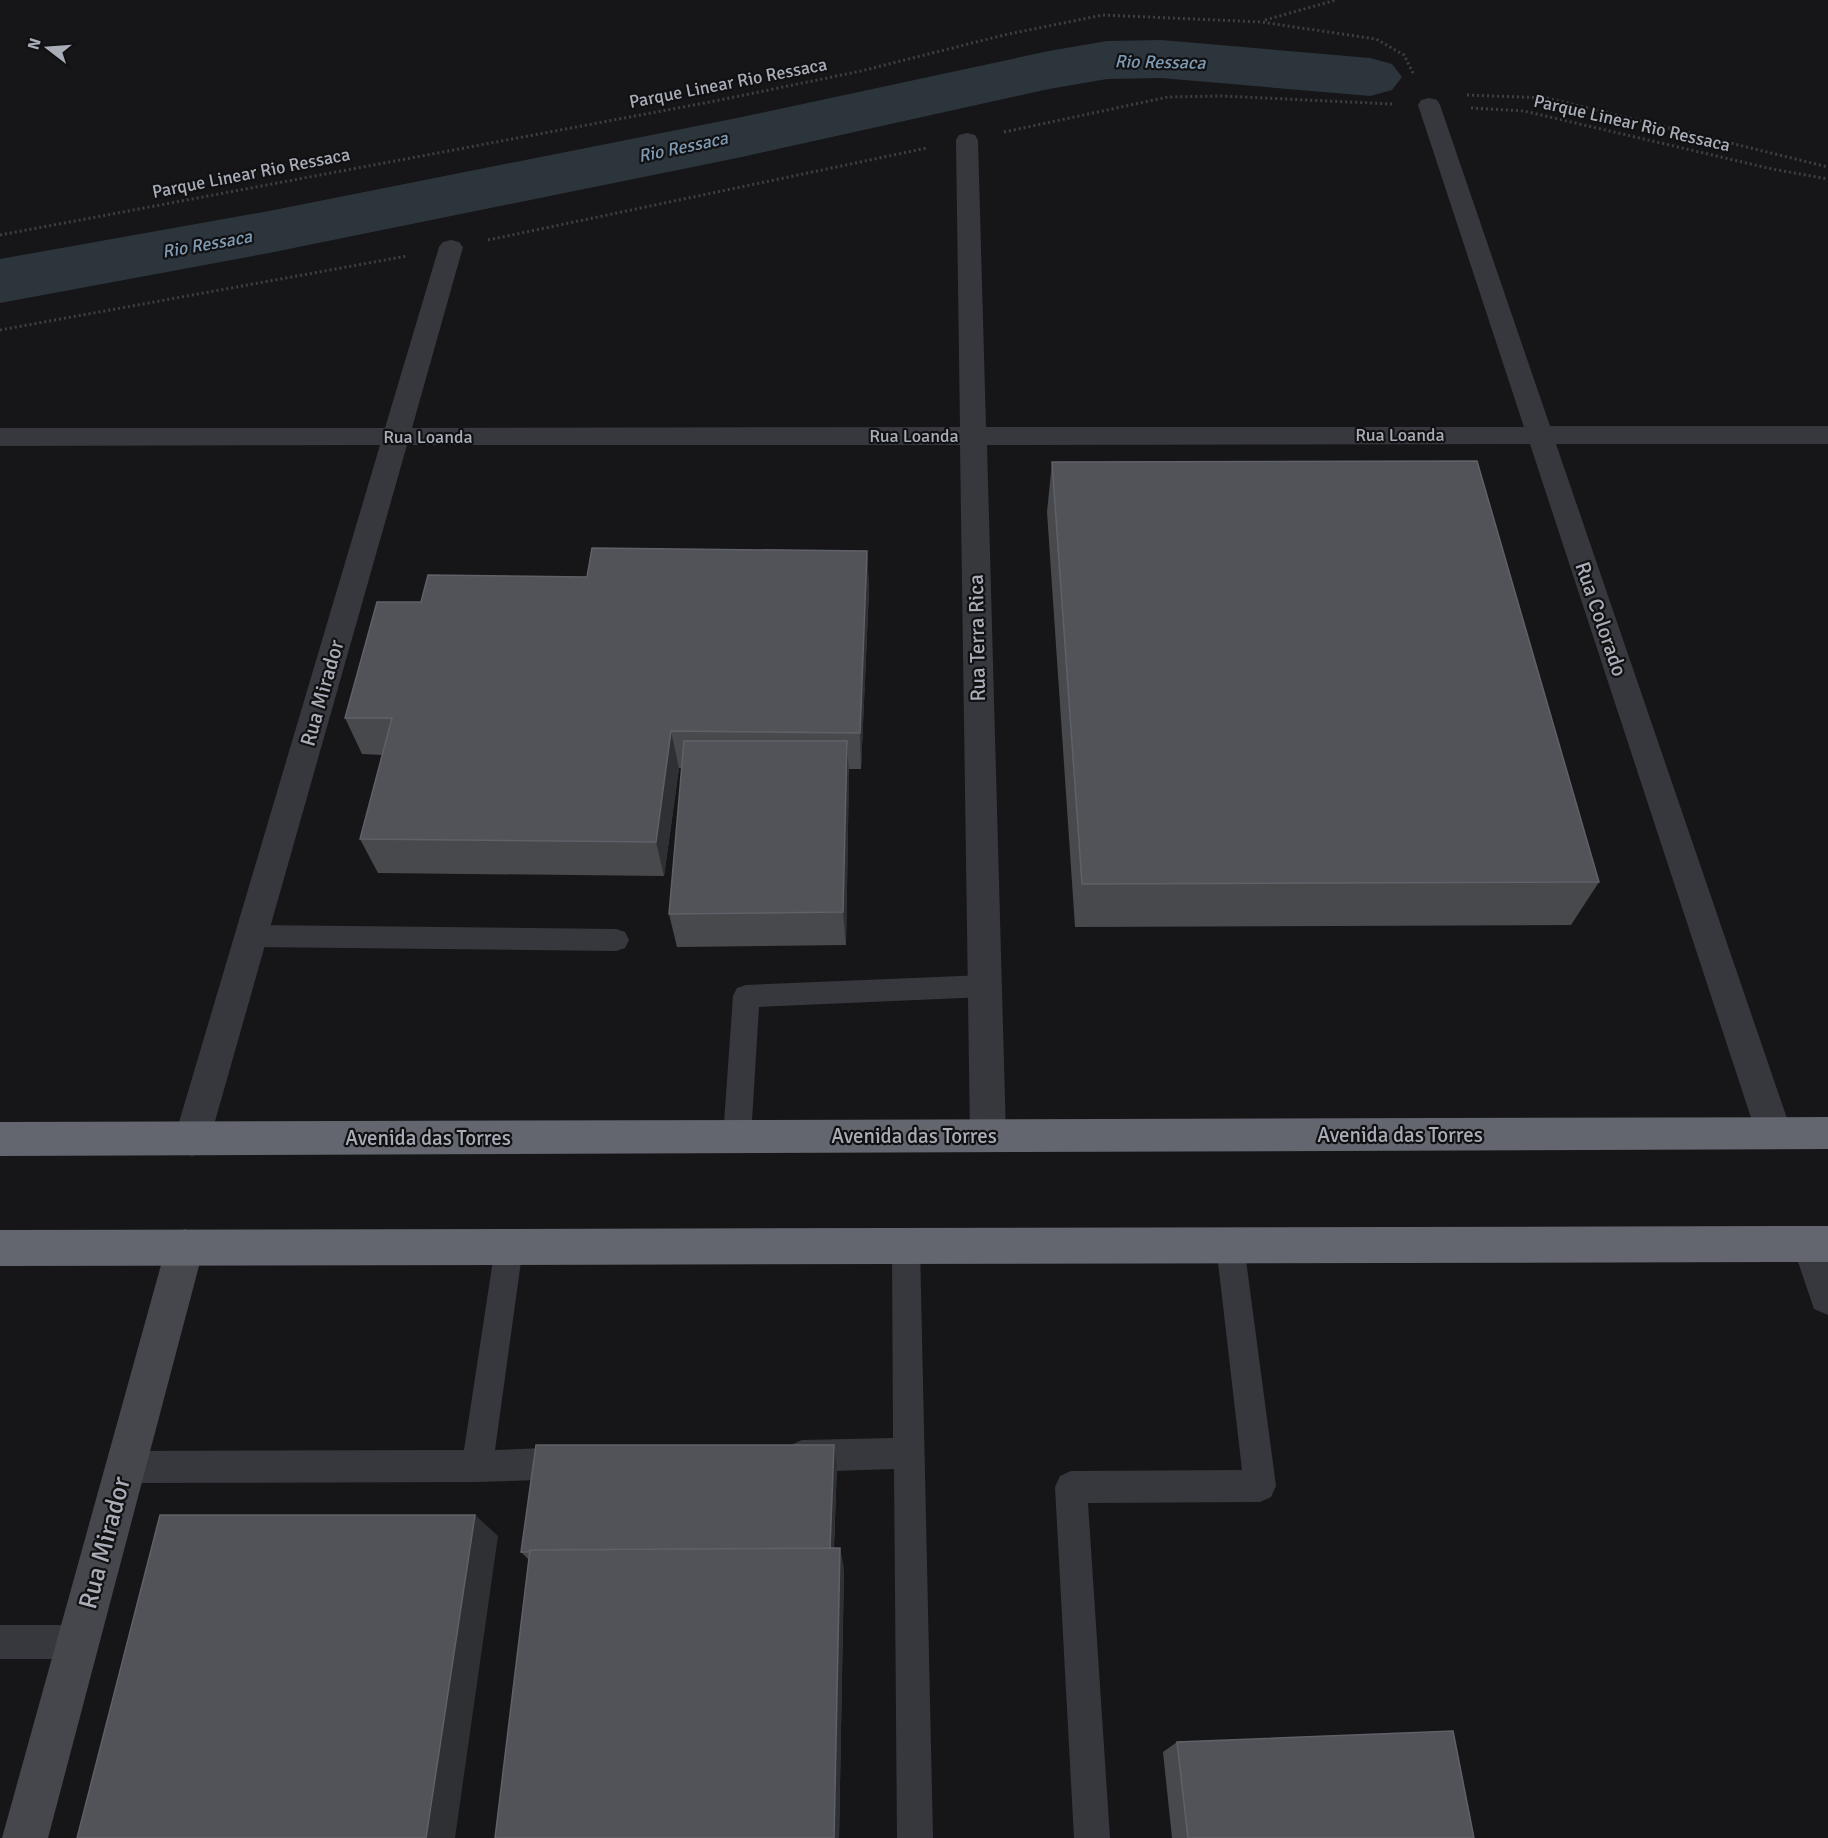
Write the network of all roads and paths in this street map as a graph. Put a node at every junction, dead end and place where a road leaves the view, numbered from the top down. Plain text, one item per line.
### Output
1 (1336, 0) edge
2 (1261, 22) junction
3 (1429, 105) junction
4 (967, 140) junction
5 (1828, 167) edge
6 (1828, 179) edge
7 (0, 235) edge
8 (451, 247) junction
9 (0, 330) edge
10 (1540, 435) junction
11 (1828, 435) edge
12 (973, 436) junction
13 (0, 437) edge
14 (397, 437) junction
15 (251, 936) junction
16 (616, 940) dead end
17 (985, 986) junction
18 (1828, 1133) edge
19 (1774, 1134) junction
20 (988, 1136) junction
21 (737, 1137) junction
22 (0, 1139) edge
23 (192, 1139) junction
24 (1819, 1244) edge
25 (1230, 1245) junction
26 (906, 1246) junction
27 (186, 1247) junction
28 (509, 1247) junction
29 (1, 1249) edge
30 (1828, 1296) edge
31 (910, 1453) junction
32 (769, 1457) edge
33 (594, 1462) edge
34 (477, 1466) junction
35 (125, 1467) junction
36 (0, 1642) edge
37 (78, 1642) junction
38 (25, 1838) edge
39 (915, 1838) edge
40 (1092, 1838) edge

1 - 2 path
2 - 3 path, Parque Linear Rio Ressaca
2 - 7 path, Parque Linear Rio Ressaca
3 - 4 path, Parque Linear Rio Ressaca
3 - 5 path
3 - 6 path, Parque Linear Rio Ressaca
3 - 10 street, Rua Colorado
4 - 8 path, Parque Linear Rio Ressaca
4 - 12 street, Rua Terra Rica
8 - 9 path, Parque Linear Rio Ressaca
8 - 14 street, Rua Mirador
10 - 11 street, Rua Loanda
10 - 12 street, Rua Loanda
10 - 19 street, Rua Colorado
12 - 14 street, Rua Loanda
12 - 17 street, Rua Terra Rica
13 - 14 street, Rua Loanda
14 - 15 street, Rua Mirador
15 - 16 lane
15 - 23 street, Rua Mirador
17 - 20 street, Rua Terra Rica
17 - 21 lane
18 - 19 highway, Avenida das Torres
19 - 20 highway, Avenida das Torres
20 - 21 highway, Avenida das Torres
21 - 23 highway, Avenida das Torres
22 - 23 highway, Avenida das Torres
24 - 25 highway
24 - 30 street
25 - 26 highway
25 - 40 lane
26 - 28 highway
26 - 31 lane
27 - 28 highway
27 - 29 highway
27 - 35 street, Rua Mirador
28 - 34 lane
31 - 32 lane
31 - 39 lane
33 - 34 lane
34 - 35 lane
35 - 37 street, Rua Mirador
36 - 37 lane
37 - 38 street, Rua Mirador

